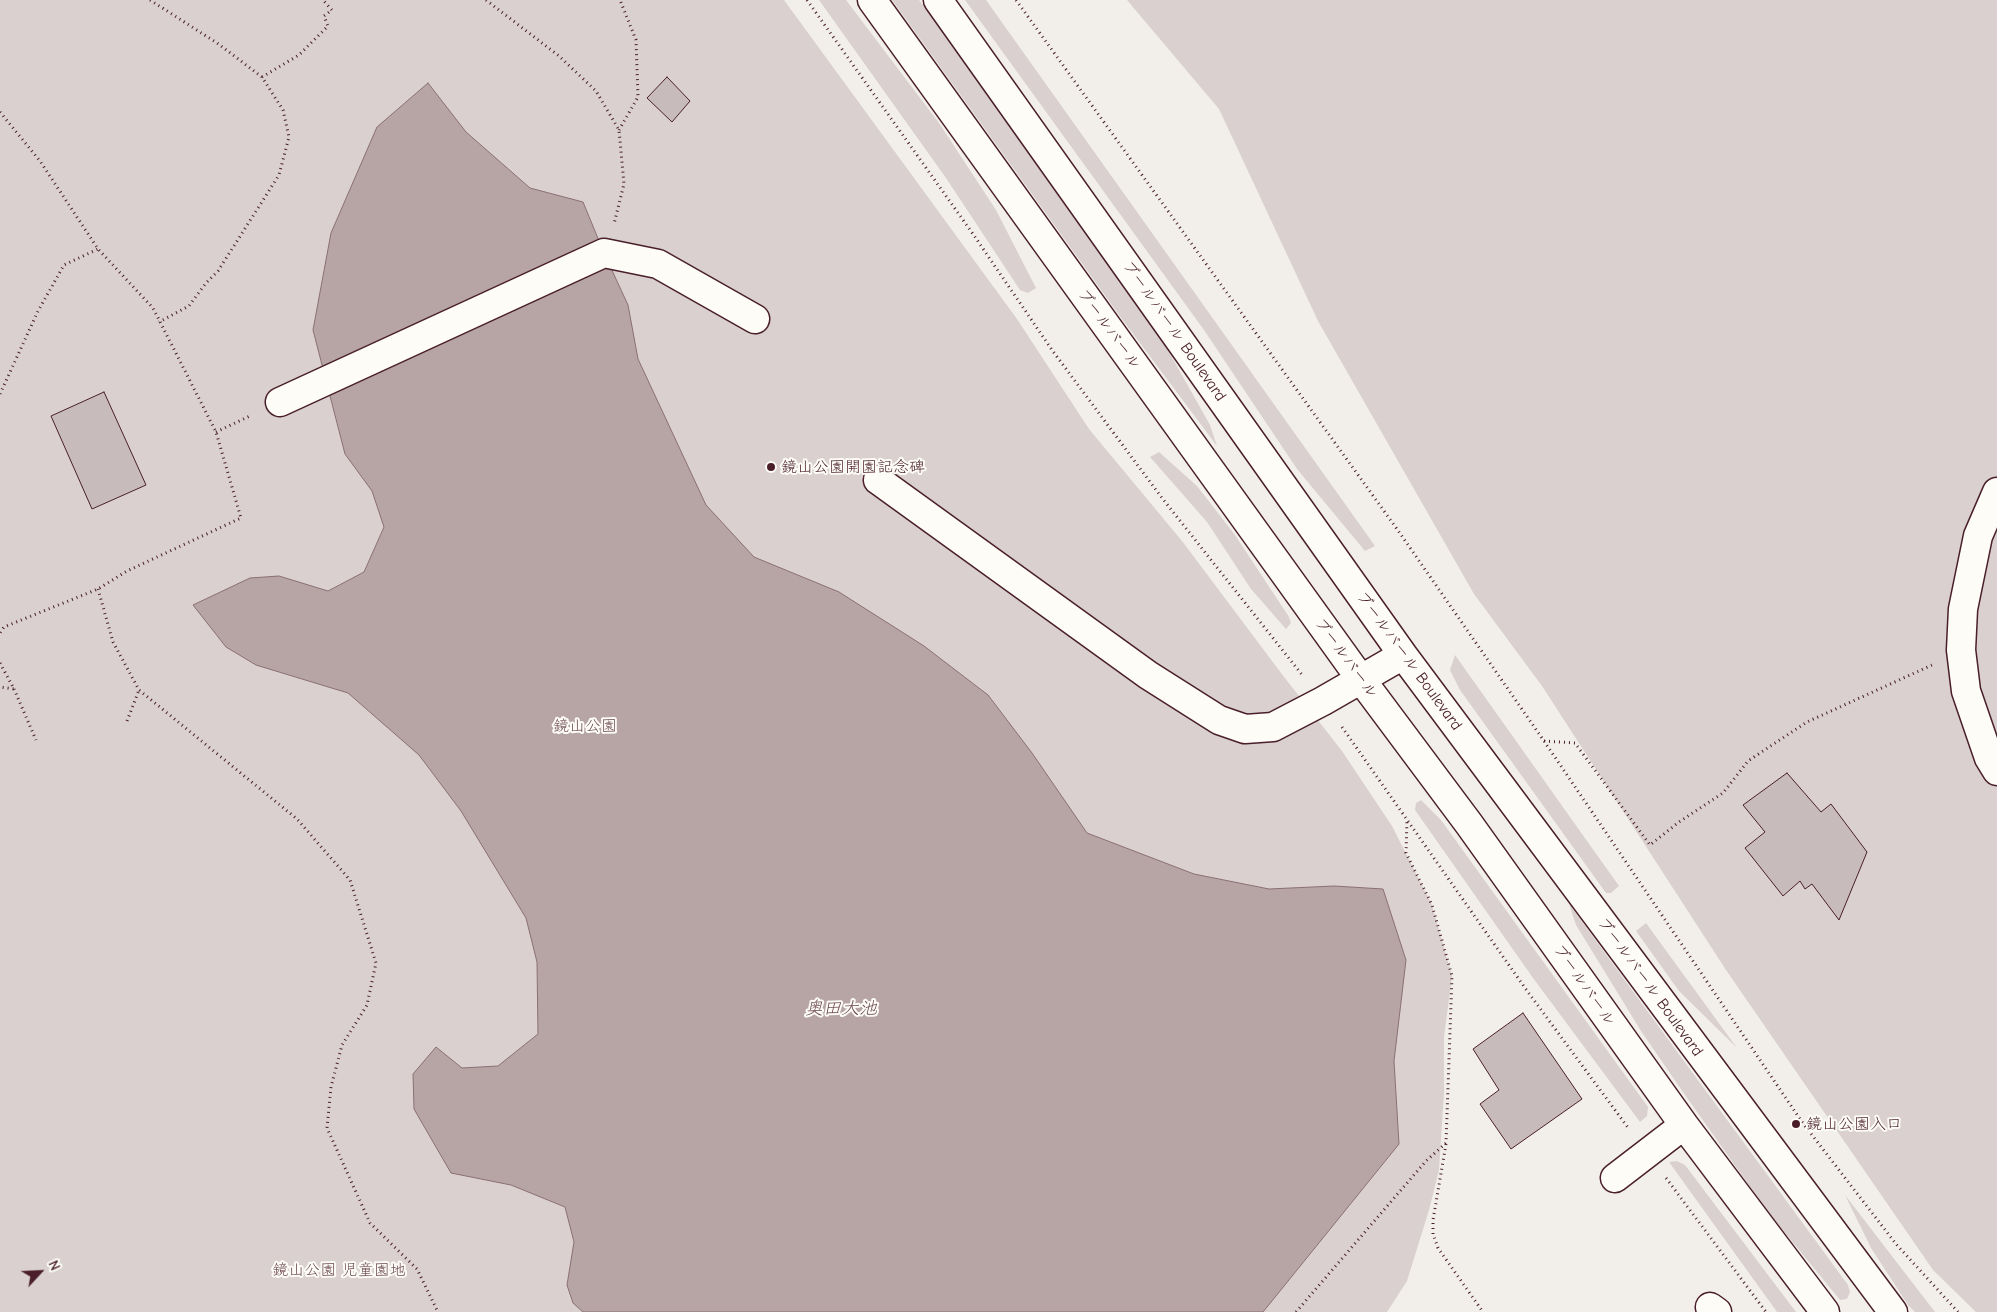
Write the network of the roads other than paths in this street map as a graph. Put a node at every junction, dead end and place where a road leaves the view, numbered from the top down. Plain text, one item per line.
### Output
1 (872, 0) edge
2 (938, 0) edge
3 (756, 319) dead end
4 (280, 402) road end
5 (878, 480) dead end
6 (1997, 492) edge
7 (1403, 654) junction
8 (1360, 678) junction
9 (1997, 771) edge
10 (1684, 1125) junction
11 (1616, 1178) dead end
12 (1824, 1312) edge
13 (1893, 1312) edge

1 - 8 street, ブールバール
2 - 7 street, ブールバール Boulevard
3 - 4 street
5 - 8 street
6 - 9 street
7 - 8 street
7 - 13 street, ブールバール Boulevard
8 - 10 street, ブールバール
10 - 11 street
10 - 12 street, ブールバール

